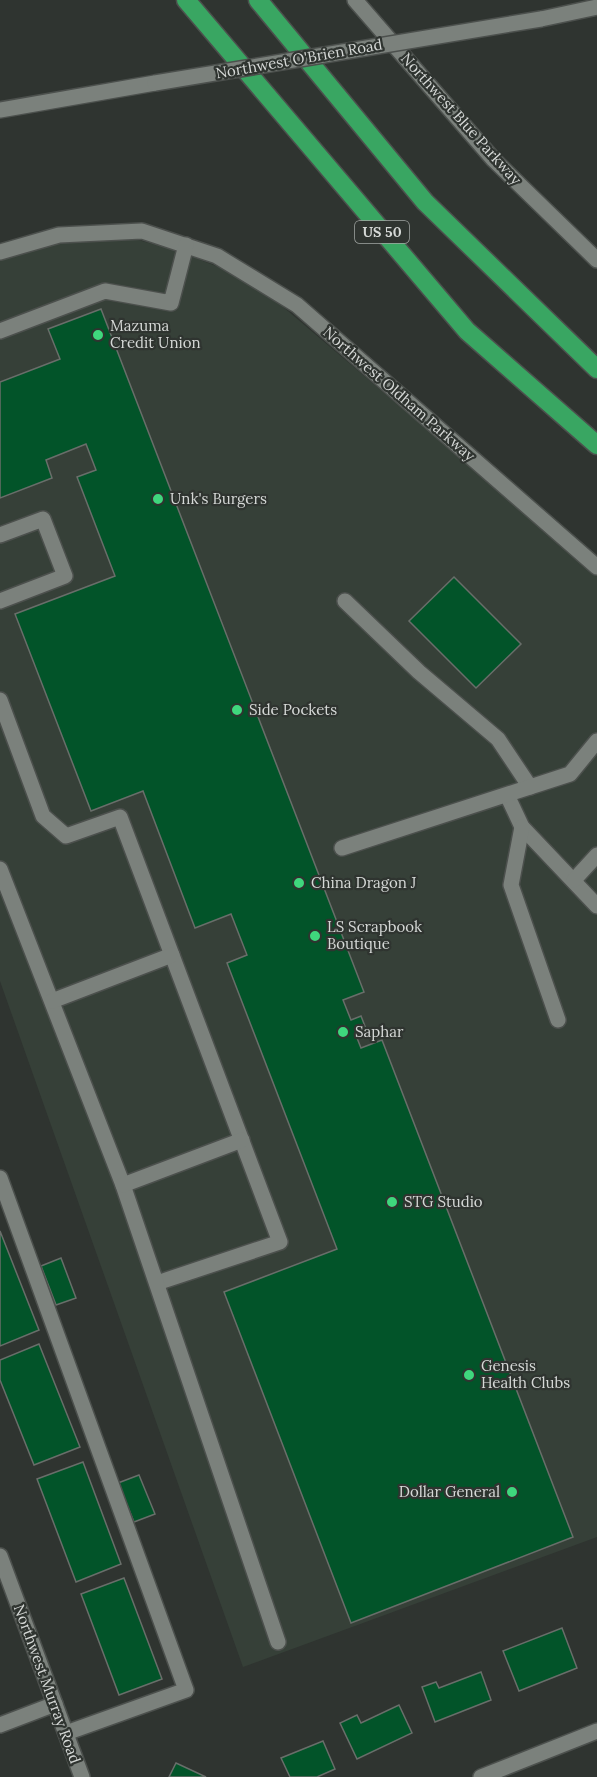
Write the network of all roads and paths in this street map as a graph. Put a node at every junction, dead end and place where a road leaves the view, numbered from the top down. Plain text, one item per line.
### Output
1 (186, 0) edge
2 (258, 0) edge
3 (355, 0) edge
4 (597, 7) edge
5 (0, 110) edge
6 (186, 245) junction
7 (0, 252) edge
8 (597, 260) edge
9 (0, 331) edge
10 (597, 369) edge
11 (597, 445) edge
12 (0, 535) edge
13 (597, 567) edge
14 (0, 601) edge
15 (345, 601) dead end
16 (0, 700) edge
17 (597, 741) edge
18 (530, 787) junction
19 (507, 795) junction
20 (522, 827) junction
21 (342, 848) dead end
22 (597, 855) edge
23 (0, 869) edge
24 (574, 880) junction
25 (597, 906) edge
26 (172, 955) junction
27 (52, 1001) junction
28 (558, 1020) dead end
29 (242, 1140) junction
30 (0, 1178) edge
31 (123, 1185) junction
32 (157, 1283) junction
33 (0, 1556) edge
34 (278, 1642) dead end
35 (55, 1704) junction
36 (0, 1725) edge
37 (597, 1731) edge
38 (66, 1733) junction
39 (82, 1777) edge
40 (481, 1777) edge

1 - 11 highway, US 50
2 - 10 highway
3 - 8 street, Northwest Blue Parkway
4 - 5 street, Northwest O'Brien Road, bridge
6 - 7 street
6 - 9 street
6 - 13 street, Northwest Oldham Parkway
12 - 14 street
15 - 18 street
16 - 26 street
17 - 18 street
18 - 19 street
19 - 20 street
19 - 21 street
20 - 24 street
20 - 28 street
22 - 24 street
23 - 27 street
24 - 25 street
26 - 27 street
26 - 29 street
27 - 31 street
29 - 31 street
29 - 32 street
30 - 38 street
31 - 32 street
32 - 34 street
33 - 35 street, Northwest Murray Road
35 - 36 street
35 - 38 street, Northwest Murray Road
37 - 40 street
38 - 39 street, Northwest Murray Road

